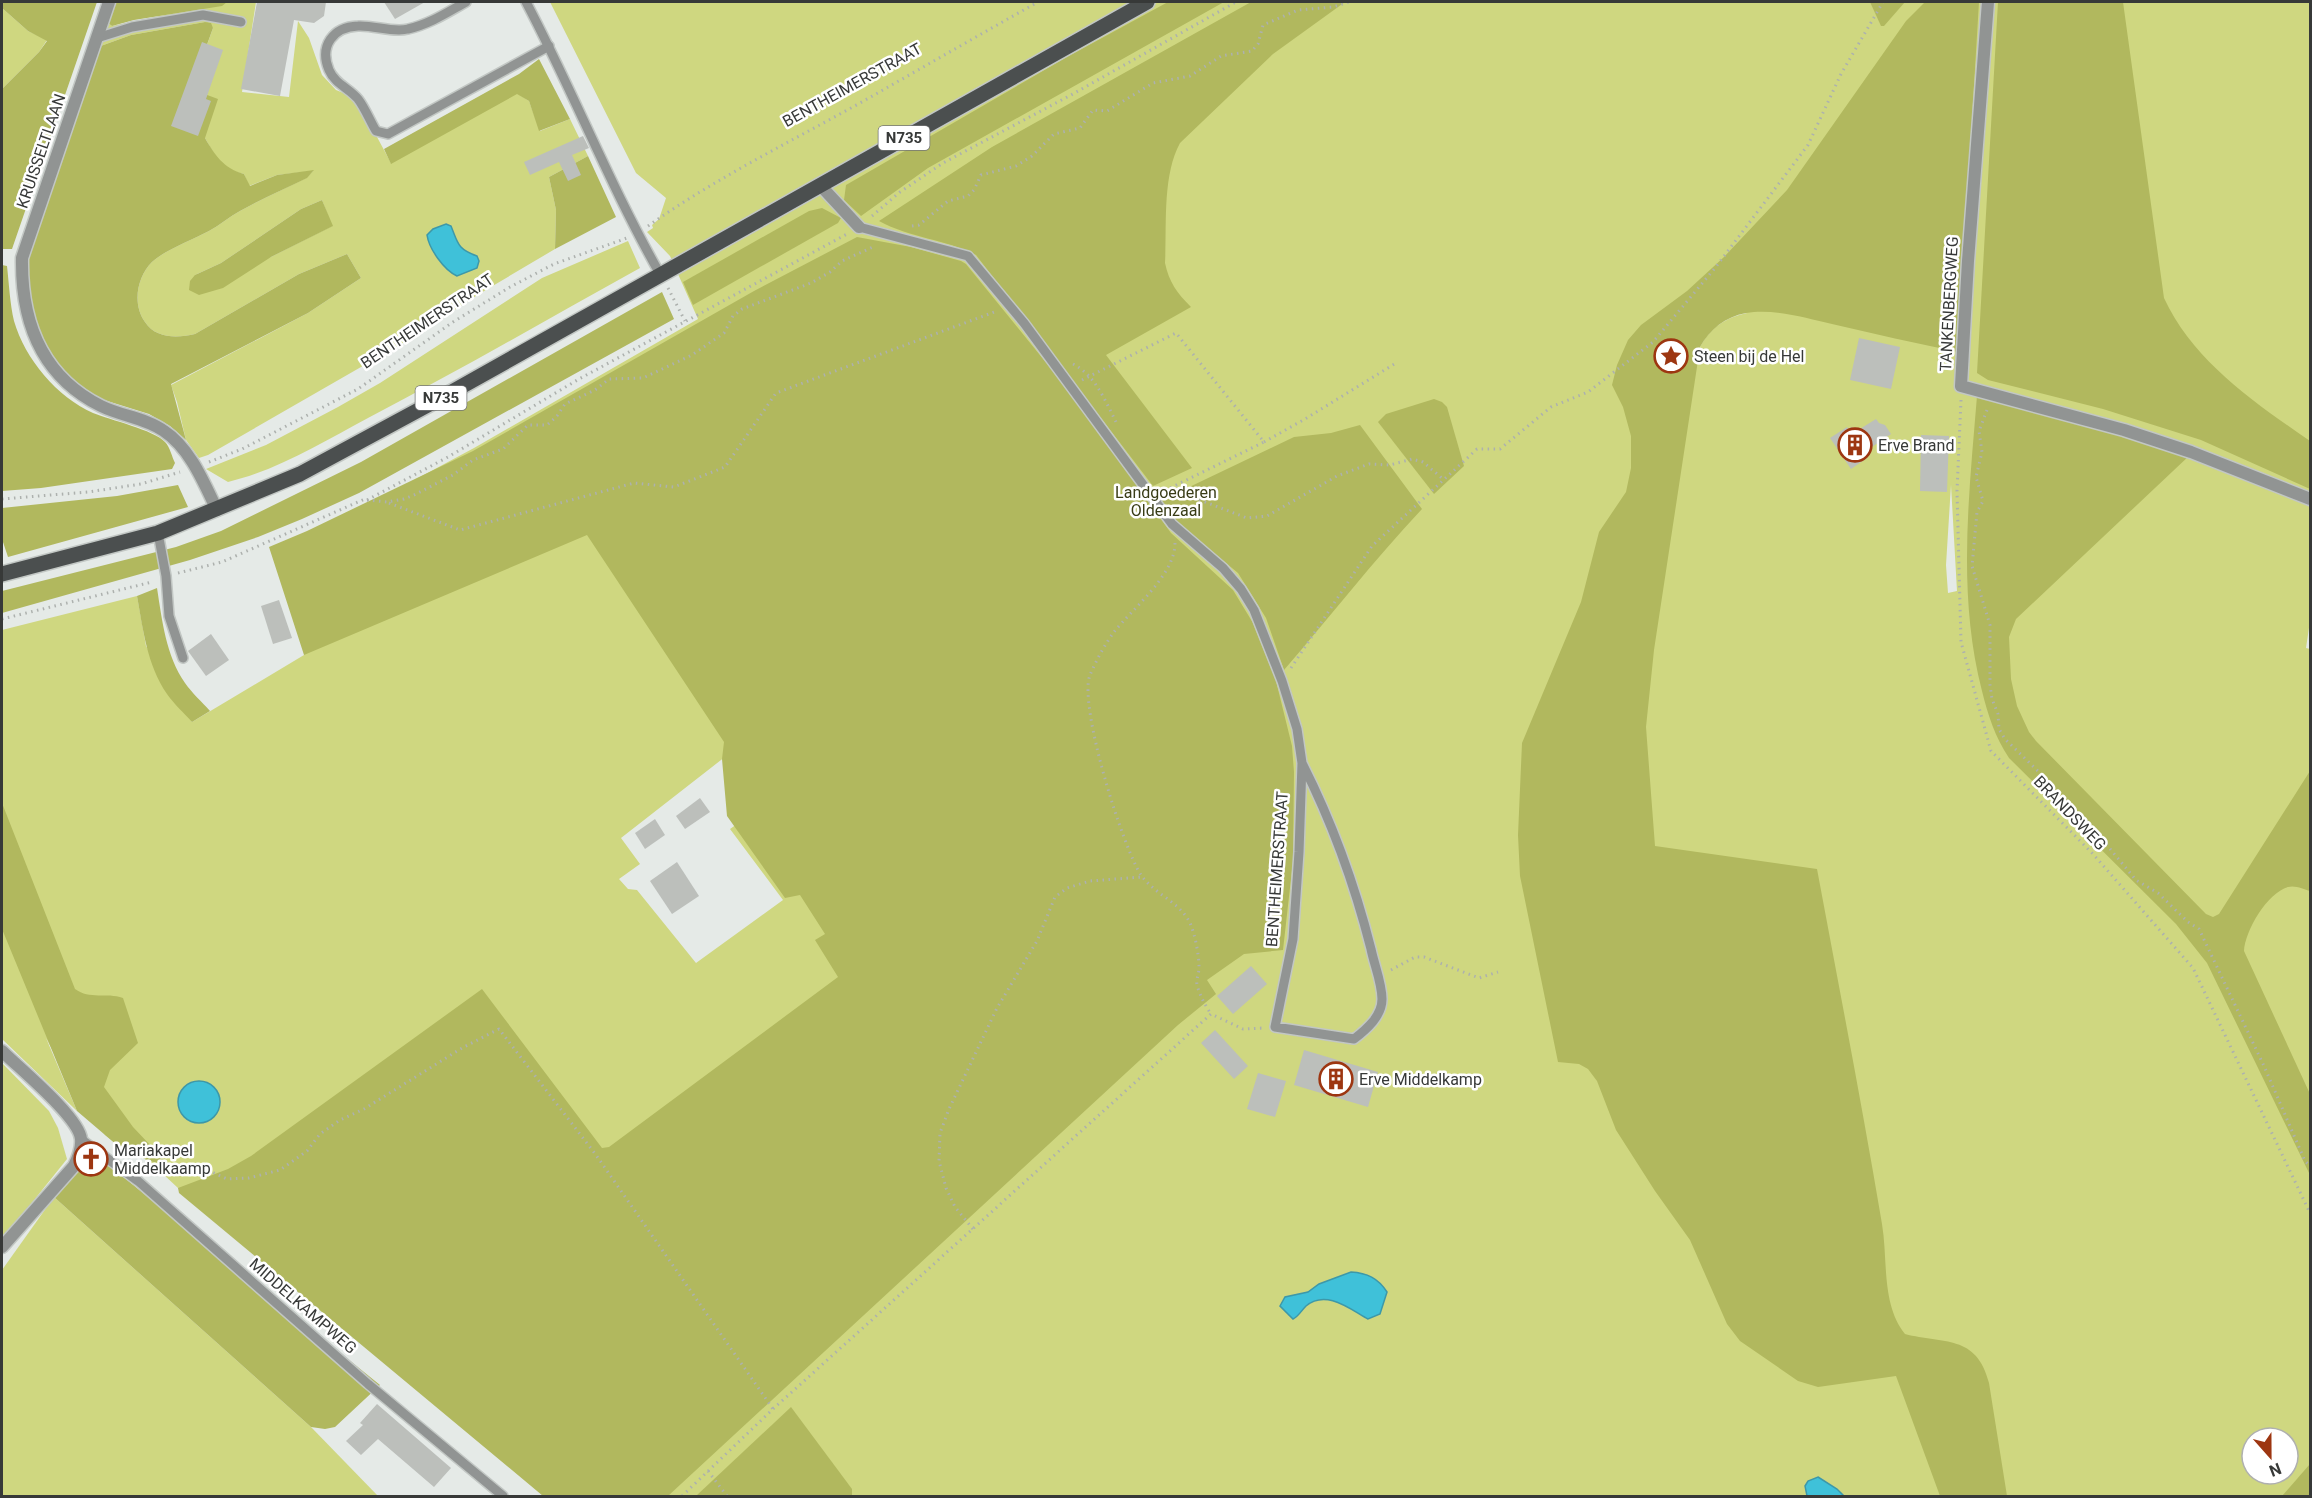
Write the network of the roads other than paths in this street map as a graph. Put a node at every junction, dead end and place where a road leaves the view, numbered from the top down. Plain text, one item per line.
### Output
1 (109, 2) edge
2 (466, 2) edge
3 (526, 2) edge
4 (1147, 2) edge
5 (1988, 2) edge
6 (241, 22) dead end
7 (97, 38) junction
8 (549, 46) junction
9 (820, 185) junction
10 (859, 227) joint
11 (660, 274) junction
12 (2310, 499) edge
13 (217, 510) junction
14 (158, 533) junction
15 (2, 574) edge
16 (183, 658) dead end
17 (1302, 763) junction
18 (2, 1050) edge
19 (82, 1140) junction
20 (2, 1247) edge
21 (503, 1497) edge

1 - 7 street, KRUISSELTLAAN
2 - 8 lane
3 - 8 lane
4 - 9 main road, N735
5 - 12 street, TANKENBERGWEG
6 - 7 lane
7 - 13 street, KRUISSELTLAAN
8 - 11 lane
9 - 10 street
9 - 11 main road, N735
10 - 17 lane, BENTHEIMERSTRAAT
11 - 13 main road, N735
13 - 14 main road, N735
14 - 15 main road, N735
14 - 16 lane
17 - 17 lane, BENTHEIMERSTRAAT
18 - 19 street
19 - 20 street
19 - 21 lane, MIDDELKAMPWEG

